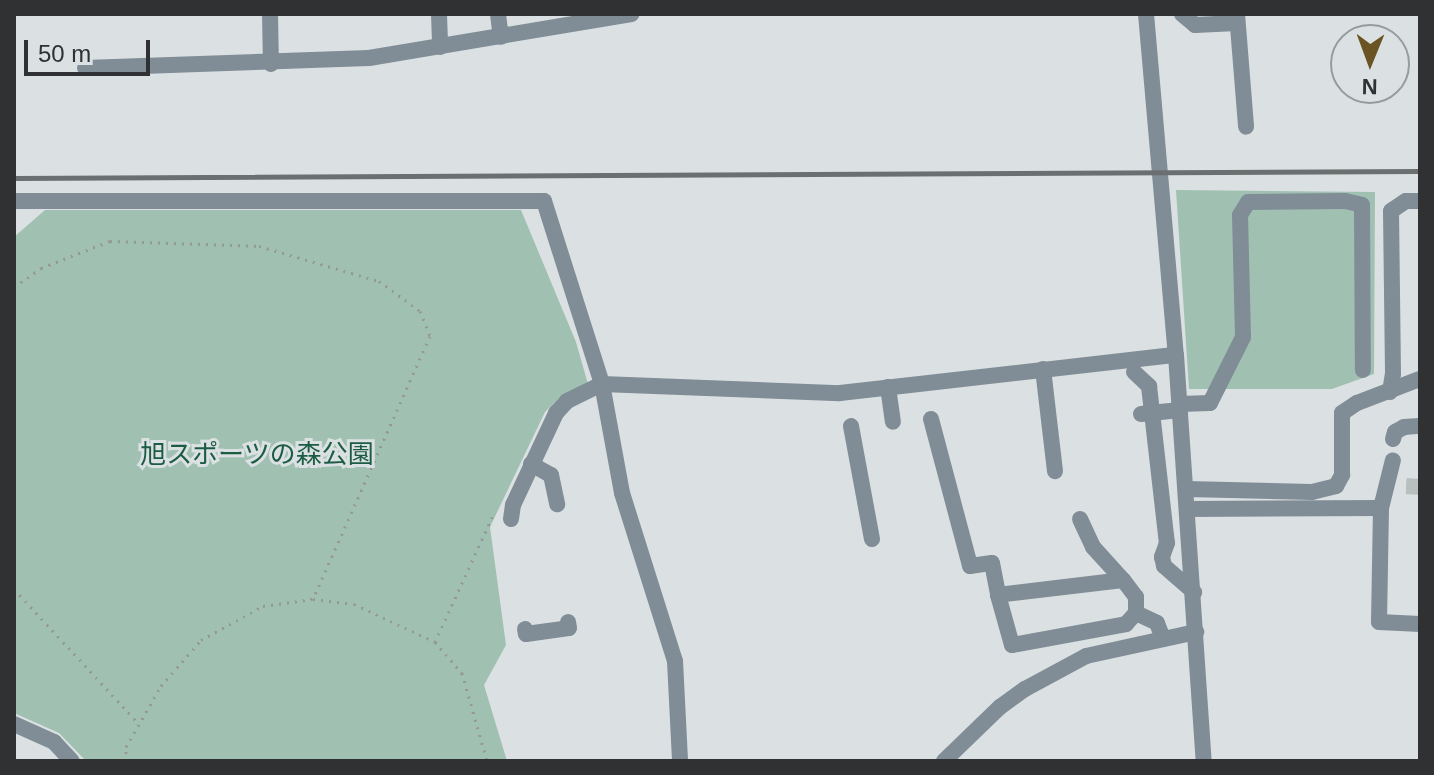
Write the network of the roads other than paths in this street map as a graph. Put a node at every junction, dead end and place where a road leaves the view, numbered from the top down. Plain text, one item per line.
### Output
1 (270, 14) edge
2 (439, 14) edge
3 (498, 14) edge
4 (631, 14) edge
5 (1146, 14) edge
6 (1182, 14) edge
7 (1237, 19) edge
8 (501, 37) junction
9 (440, 47) junction
10 (271, 64) junction
11 (85, 68) dead end
12 (1246, 127) dead end
13 (14, 201) edge
14 (1420, 201) edge
15 (1176, 355) junction
16 (1043, 369) junction
17 (1363, 370) dead end
18 (1134, 372) dead end
19 (1420, 379) edge
20 (602, 384) junction
21 (888, 387) junction
22 (1390, 392) junction
23 (1180, 407) junction
24 (1147, 413) junction
25 (931, 419) dead end
26 (893, 422) dead end
27 (851, 426) dead end
28 (1420, 426) edge
29 (1393, 439) dead end
30 (1393, 460) dead end
31 (531, 464) junction
32 (1055, 471) dead end
33 (1386, 486) junction
34 (1406, 486) tunnel mouth
35 (1186, 489) junction
36 (557, 504) dead end
37 (1381, 508) junction
38 (1187, 509) junction
39 (511, 519) dead end
40 (1080, 519) dead end
41 (872, 539) dead end
42 (1123, 580) junction
43 (1194, 592) junction
44 (998, 595) junction
45 (1136, 613) junction
46 (568, 622) dead end
47 (1420, 624) edge
48 (525, 629) dead end
49 (1196, 632) junction
50 (1163, 639) junction
51 (14, 724) edge
52 (72, 761) edge
53 (680, 761) edge
54 (944, 761) edge
55 (1204, 761) edge

1 - 10 street
2 - 9 street
3 - 8 street
4 - 8 street
5 - 15 street
6 - 7 street
7 - 12 street
8 - 9 street
9 - 10 street
10 - 11 street
13 - 20 street
14 - 22 street
15 - 16 street
15 - 23 street
16 - 21 street
16 - 32 street
17 - 23 street
18 - 24 street
19 - 22 street
20 - 21 street
20 - 31 street
20 - 53 street
21 - 26 street
22 - 35 street
23 - 24 street
23 - 35 street
24 - 43 street
25 - 44 street
27 - 41 street
28 - 29 street
30 - 33 street
31 - 36 street
31 - 39 street
33 - 34 street
33 - 37 street
35 - 38 street
37 - 38 street
37 - 47 street
38 - 43 street
40 - 42 street
42 - 44 street
42 - 45 street
43 - 49 street
44 - 45 street
45 - 50 street
46 - 48 street
49 - 50 street
49 - 55 street
50 - 54 street
51 - 52 street

